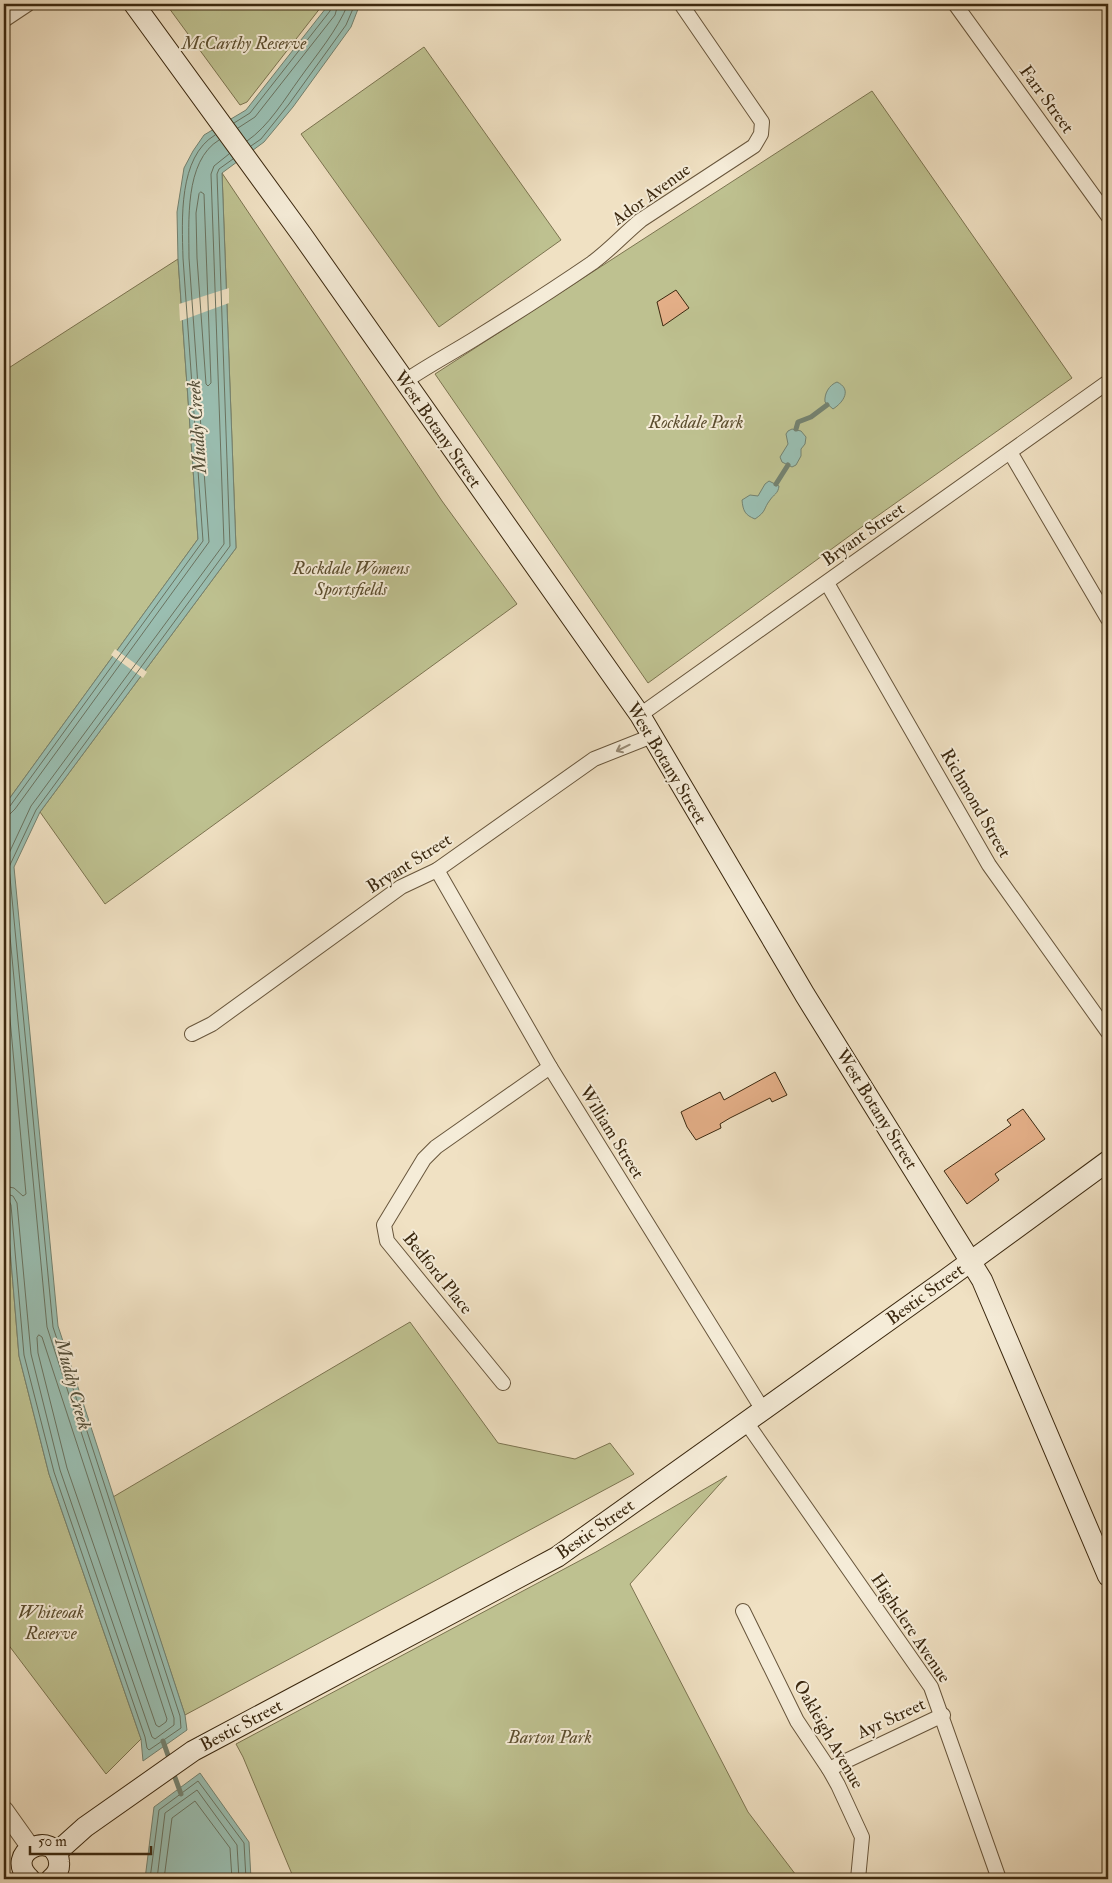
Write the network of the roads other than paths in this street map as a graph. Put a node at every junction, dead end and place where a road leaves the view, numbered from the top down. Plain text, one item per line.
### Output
1 (28, 4) edge
2 (134, 4) edge
3 (680, 4) edge
4 (955, 4) edge
5 (4, 20) edge
6 (1108, 216) edge
7 (404, 382) junction
8 (1108, 382) edge
9 (1010, 452) junction
10 (827, 583) junction
11 (1108, 619) edge
12 (640, 715) junction
13 (652, 736) junction
14 (437, 870) junction
15 (1108, 1032) edge
16 (192, 1034) dead end
17 (550, 1067) junction
18 (1108, 1161) edge
19 (971, 1262) junction
20 (503, 1383) dead end
21 (763, 1410) junction
22 (746, 1422) junction
23 (1108, 1576) edge
24 (743, 1611) dead end
25 (942, 1715) junction
26 (829, 1769) junction
27 (4, 1810) edge
28 (31, 1848) junction
29 (56, 1853) junction
30 (24, 1878) edge
31 (50, 1879) edge
32 (858, 1879) edge
33 (999, 1879) edge

1 - 5 street
2 - 7 main road, West Botany Street
3 - 7 street, Ador Avenue
4 - 6 street, Farr Street
7 - 12 main road, West Botany Street
8 - 9 street, Bryant Street
9 - 10 street, Bryant Street
9 - 11 street
10 - 12 street, Bryant Street
10 - 15 street, Richmond Street
12 - 13 main road, West Botany Street
13 -> 14 street, Bryant Street
13 - 19 main road, West Botany Street
14 - 16 street, Bryant Street
14 - 17 street, William Street
17 - 20 street, Bedford Place
17 - 21 street, William Street
18 - 19 main road, Bestic Street
19 - 21 main road, Bestic Street
19 - 23 main road, West Botany Street
21 - 22 main road, Bestic Street
22 - 25 street, Highclere Avenue
22 - 29 main road, Bestic Street
24 - 26 street, Oakleigh Avenue
25 - 26 street, Ayr Street
25 - 33 street, Highclere Avenue
26 - 32 street, Oakleigh Avenue
27 - 28 street
28 - 29 main road
28 - 30 main road
29 - 31 main road

